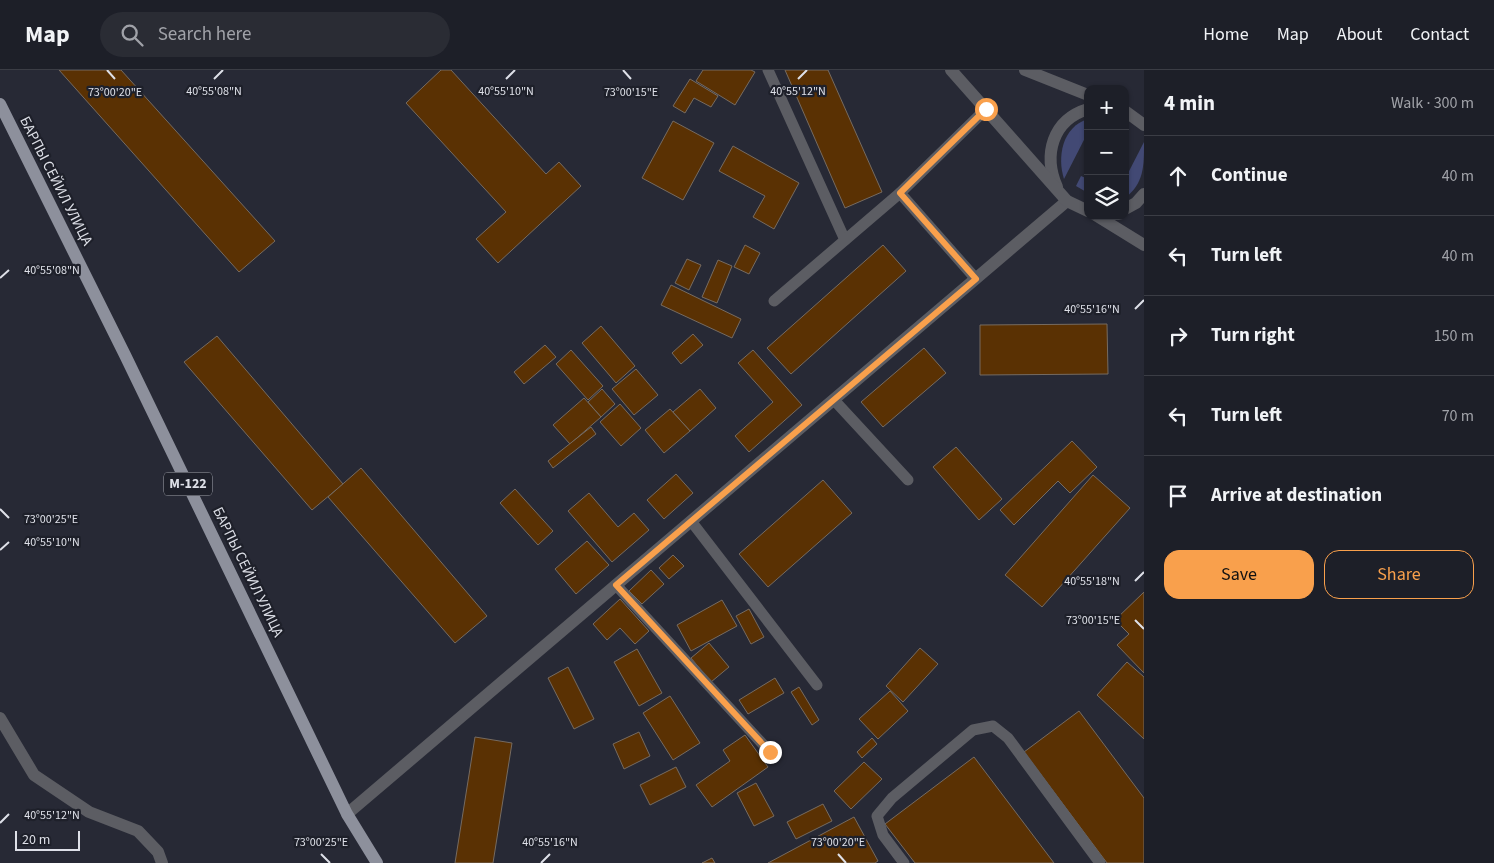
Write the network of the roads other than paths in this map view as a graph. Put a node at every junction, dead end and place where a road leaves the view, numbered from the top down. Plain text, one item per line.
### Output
1 (768, 70) edge
2 (951, 70) edge
3 (1025, 70) edge
4 (1084, 94) edge
5 (0, 104) edge
6 (986, 109) junction
7 (1084, 110) edge
8 (1129, 113) edge
9 (1144, 125) edge
10 (1057, 187) junction
11 (900, 193) junction
12 (1144, 194) edge
13 (1067, 201) junction
14 (1129, 207) edge
15 (1084, 209) edge
16 (1103, 220) edge
17 (845, 240) junction
18 (1144, 245) edge
19 (976, 279) junction
20 (774, 301) dead end
21 (834, 400) junction
22 (908, 480) dead end
23 (691, 521) junction
24 (616, 585) junction
25 (818, 685) dead end
26 (0, 718) edge
27 (770, 752) dead end
28 (347, 814) junction
29 (162, 863) edge
30 (377, 863) edge
31 (904, 863) edge
32 (1100, 863) edge

1 - 17 lane
2 - 6 street
3 - 4 street
5 - 28 main road, БАРПЫ СЕЙИЛ УЛИЦА / М-122
6 - 10 street
6 - 11 lane
7 - 10 street
8 - 9 street
10 - 13 street
11 - 17 lane
11 - 19 lane
12 - 14 street
13 - 15 street
13 - 19 street
16 - 18 street
17 - 20 lane
19 - 21 street
21 - 22 lane
21 - 23 street
23 - 24 street
23 - 25 lane
24 - 27 lane
24 - 28 street
26 - 29 street
28 - 30 main road, БАРПЫ СЕЙИЛ УЛИЦА / М-122
31 - 32 lane

